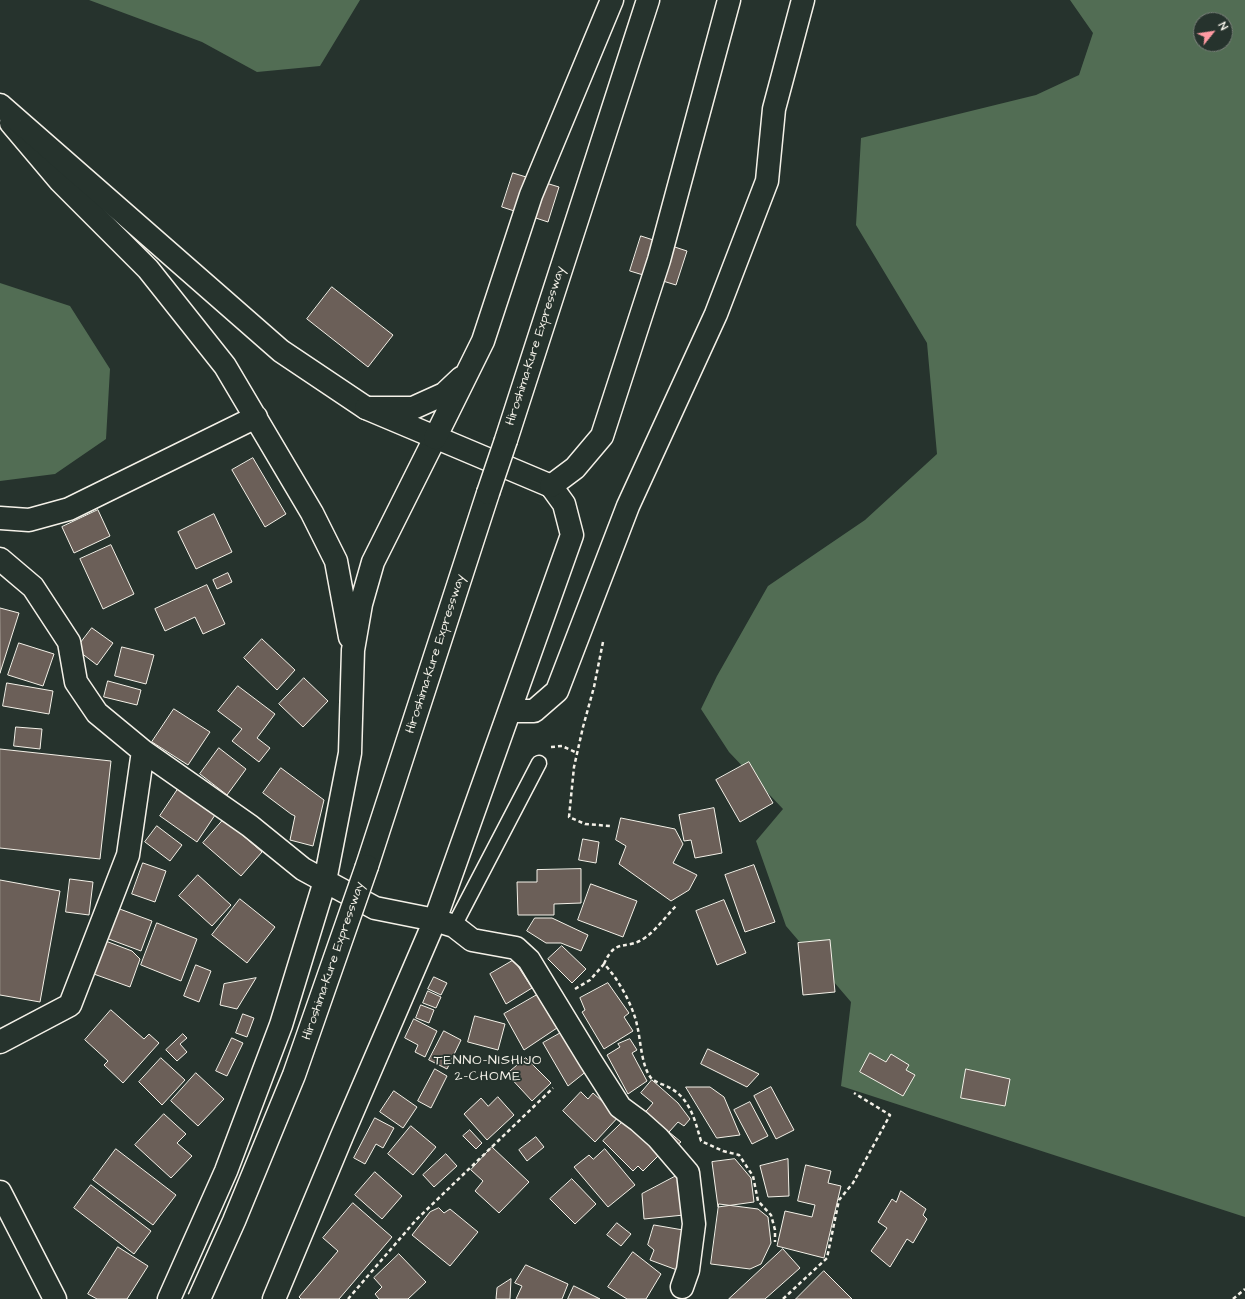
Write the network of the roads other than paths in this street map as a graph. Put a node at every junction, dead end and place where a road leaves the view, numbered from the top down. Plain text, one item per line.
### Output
1 (612, 0) edge
2 (648, 0) edge
3 (729, 0) edge
4 (803, 0) edge
5 (0, 105) edge
6 (0, 110) edge
7 (470, 370) junction
8 (366, 408) junction
9 (256, 417) junction
10 (435, 438) junction
11 (551, 486) junction
12 (0, 518) edge
13 (0, 559) edge
14 (353, 650) junction
15 (510, 711) junction
16 (143, 751) junction
17 (538, 763) dead end
18 (324, 881) junction
19 (445, 923) junction
20 (0, 1042) edge
21 (0, 1192) edge
22 (682, 1287) dead end
23 (55, 1299) edge
24 (169, 1299) edge
25 (199, 1299) edge
26 (274, 1299) edge

1 - 7 main road
2 - 25 main road, Hiroshima-Kure Expressway, bridge
3 - 11 main road
4 - 15 main road
5 - 8 main road
6 - 9 main road
7 - 8 main road
7 - 10 main road
8 - 10 main road
9 - 12 main road
9 - 14 main road
10 - 11 main road
10 - 14 main road
11 - 15 main road
13 - 16 main road
14 - 18 main road
15 - 19 main road
16 - 18 main road
16 - 20 main road
17 - 19 lane
18 - 19 main road
18 - 24 main road
19 - 22 main road
19 - 26 main road
21 - 23 main road

